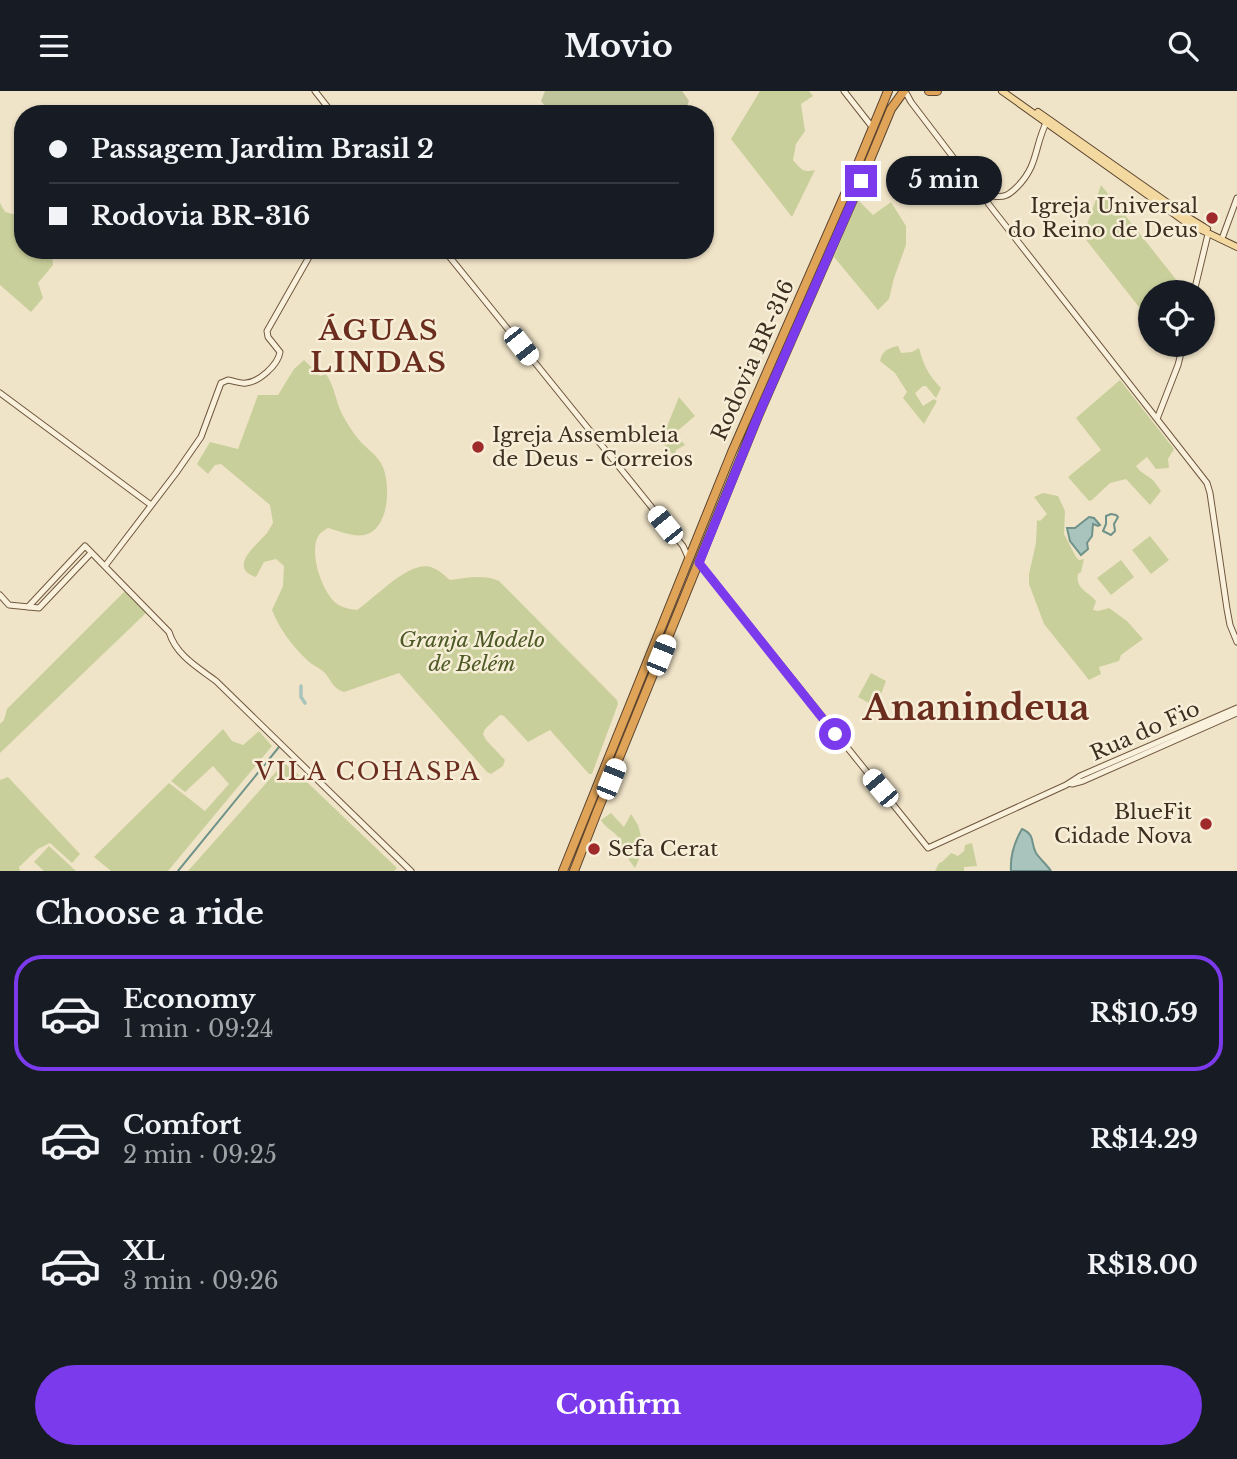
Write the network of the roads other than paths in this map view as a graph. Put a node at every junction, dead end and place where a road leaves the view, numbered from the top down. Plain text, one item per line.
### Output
1 (315, 91) edge
2 (844, 91) edge
3 (887, 91) edge
4 (904, 91) edge
5 (929, 91) edge
6 (937, 91) edge
7 (1005, 91) edge
8 (898, 95) edge
9 (911, 102) junction
10 (326, 105) edge
11 (887, 107) junction
12 (1048, 121) junction
13 (873, 128) junction
14 (1237, 198) edge
15 (991, 202) junction
16 (1208, 234) junction
17 (1219, 236) junction
18 (1235, 244) edge
19 (308, 259) edge
20 (451, 259) edge
21 (1197, 280) edge
22 (1180, 357) edge
23 (0, 393) edge
24 (1157, 419) junction
25 (151, 505) junction
26 (683, 546) junction
27 (694, 547) junction
28 (91, 553) junction
29 (689, 559) junction
30 (699, 563) junction
31 (105, 566) junction
32 (0, 595) edge
33 (28, 607) junction
34 (1229, 620) junction
35 (1237, 630) edge
36 (1237, 642) edge
37 (652, 651) junction
38 (661, 655) junction
39 (646, 664) junction
40 (654, 671) junction
41 (1237, 711) edge
42 (563, 870) edge
43 (411, 871) edge
44 (575, 871) edge

1 - 10 street
2 - 13 street
3 - 11 highway
4 - 8 highway
4 - 9 street
5 - 6 highway
7 - 12 main road
8 - 9 street
8 - 11 highway
9 - 15 street
11 - 13 highway
11 - 30 highway, Rodovia BR-316
12 - 15 street
12 - 16 main road
12 - 17 main road
13 - 27 highway, Rodovia BR-316
14 - 17 street
15 - 24 street
16 - 17 main road
16 - 21 street
17 - 18 main road
19 - 25 street
20 - 26 street
22 - 24 street
23 - 25 street
24 - 34 street
25 - 31 street
26 - 27 street
26 - 29 street
27 - 29 highway, Rodovia BR-316
28 - 31 street
28 - 33 street
28 - 33 street
29 - 37 highway, Rodovia BR-316
30 - 38 highway, Rodovia BR-316
30 - 41 street, Rua do Fio
31 - 43 street
32 - 33 street
34 - 35 street
34 - 36 street
37 - 38 highway
37 - 39 highway, Rodovia BR-316
38 - 40 highway, Rodovia BR-316
39 - 40 highway
39 - 42 highway, Rodovia BR-316
40 - 44 highway, Rodovia BR-316

